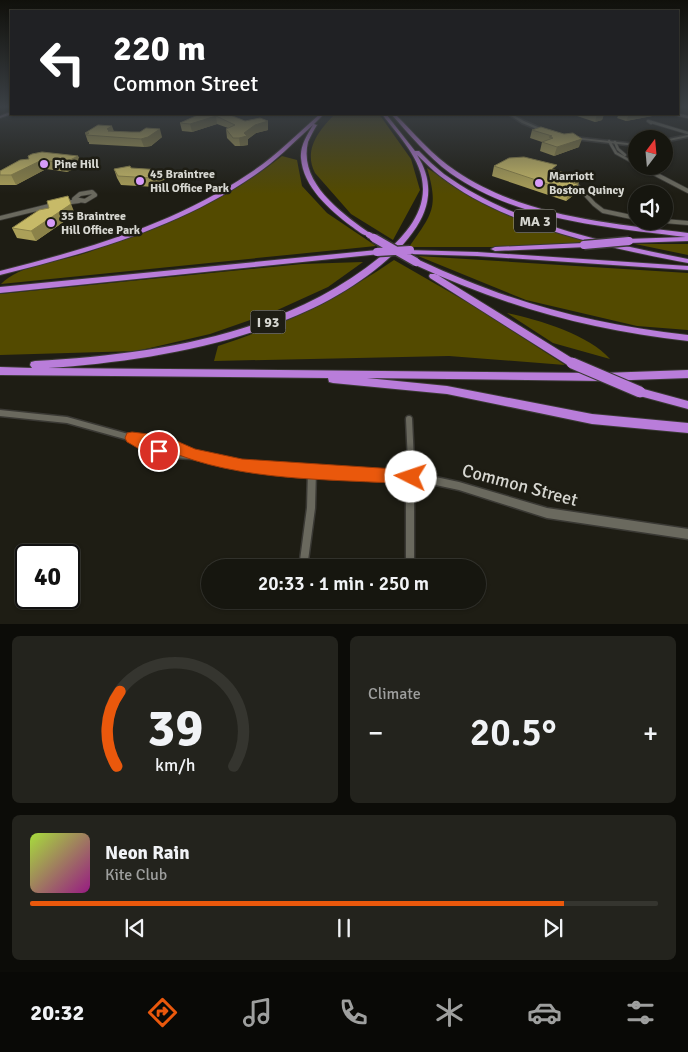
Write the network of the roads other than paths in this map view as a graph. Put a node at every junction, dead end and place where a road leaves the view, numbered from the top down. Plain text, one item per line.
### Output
1 (299, 136) edge
2 (309, 136) edge
3 (400, 136) edge
4 (416, 136) edge
5 (568, 136) edge
6 (402, 139) junction
7 (688, 140) edge
8 (609, 142) junction
9 (673, 142) edge
10 (615, 143) junction
11 (628, 144) edge
12 (628, 158) edge
13 (628, 159) edge
14 (659, 175) edge
15 (662, 175) edge
16 (568, 178) edge
17 (688, 189) edge
18 (76, 196) junction
19 (79, 201) junction
20 (0, 217) edge
21 (628, 217) edge
22 (673, 222) edge
23 (688, 224) edge
24 (369, 235) joint
25 (688, 235) edge
26 (688, 239) edge
27 (409, 251) junction
28 (688, 261) edge
29 (415, 263) junction
30 (688, 268) edge
31 (0, 273) edge
32 (0, 290) edge
33 (688, 338) edge
34 (0, 366) edge
35 (0, 370) edge
36 (288, 373) junction
37 (688, 374) edge
38 (688, 404) edge
39 (0, 413) edge
40 (408, 419) dead end
41 (688, 428) edge
42 (312, 470) junction
43 (411, 477) junction
44 (688, 534) edge
45 (303, 559) edge
46 (411, 559) edge

1 - 31 highway
2 - 24 highway
3 - 6 highway, I 93
4 - 25 highway
5 - 8 street
6 - 28 highway, MA 3
6 - 34 highway, I 93
7 - 9 street
8 - 10 street
8 - 13 street
10 - 11 street
10 - 12 street
14 - 17 street
15 - 17 street
16 - 21 street
18 - 19 street
18 - 19 street
18 - 20 street
19 - 20 street
22 - 23 street
24 - 29 highway, bridge
26 - 27 highway, bridge
27 - 30 highway
27 - 32 highway, bridge
29 - 33 highway
29 - 38 highway, bridge
35 - 36 highway
36 - 37 highway
36 - 41 highway
39 - 42 street, Common Street
40 - 43 street
42 - 43 street, Common Street
42 - 45 street
43 - 44 street, Common Street
43 - 46 street

